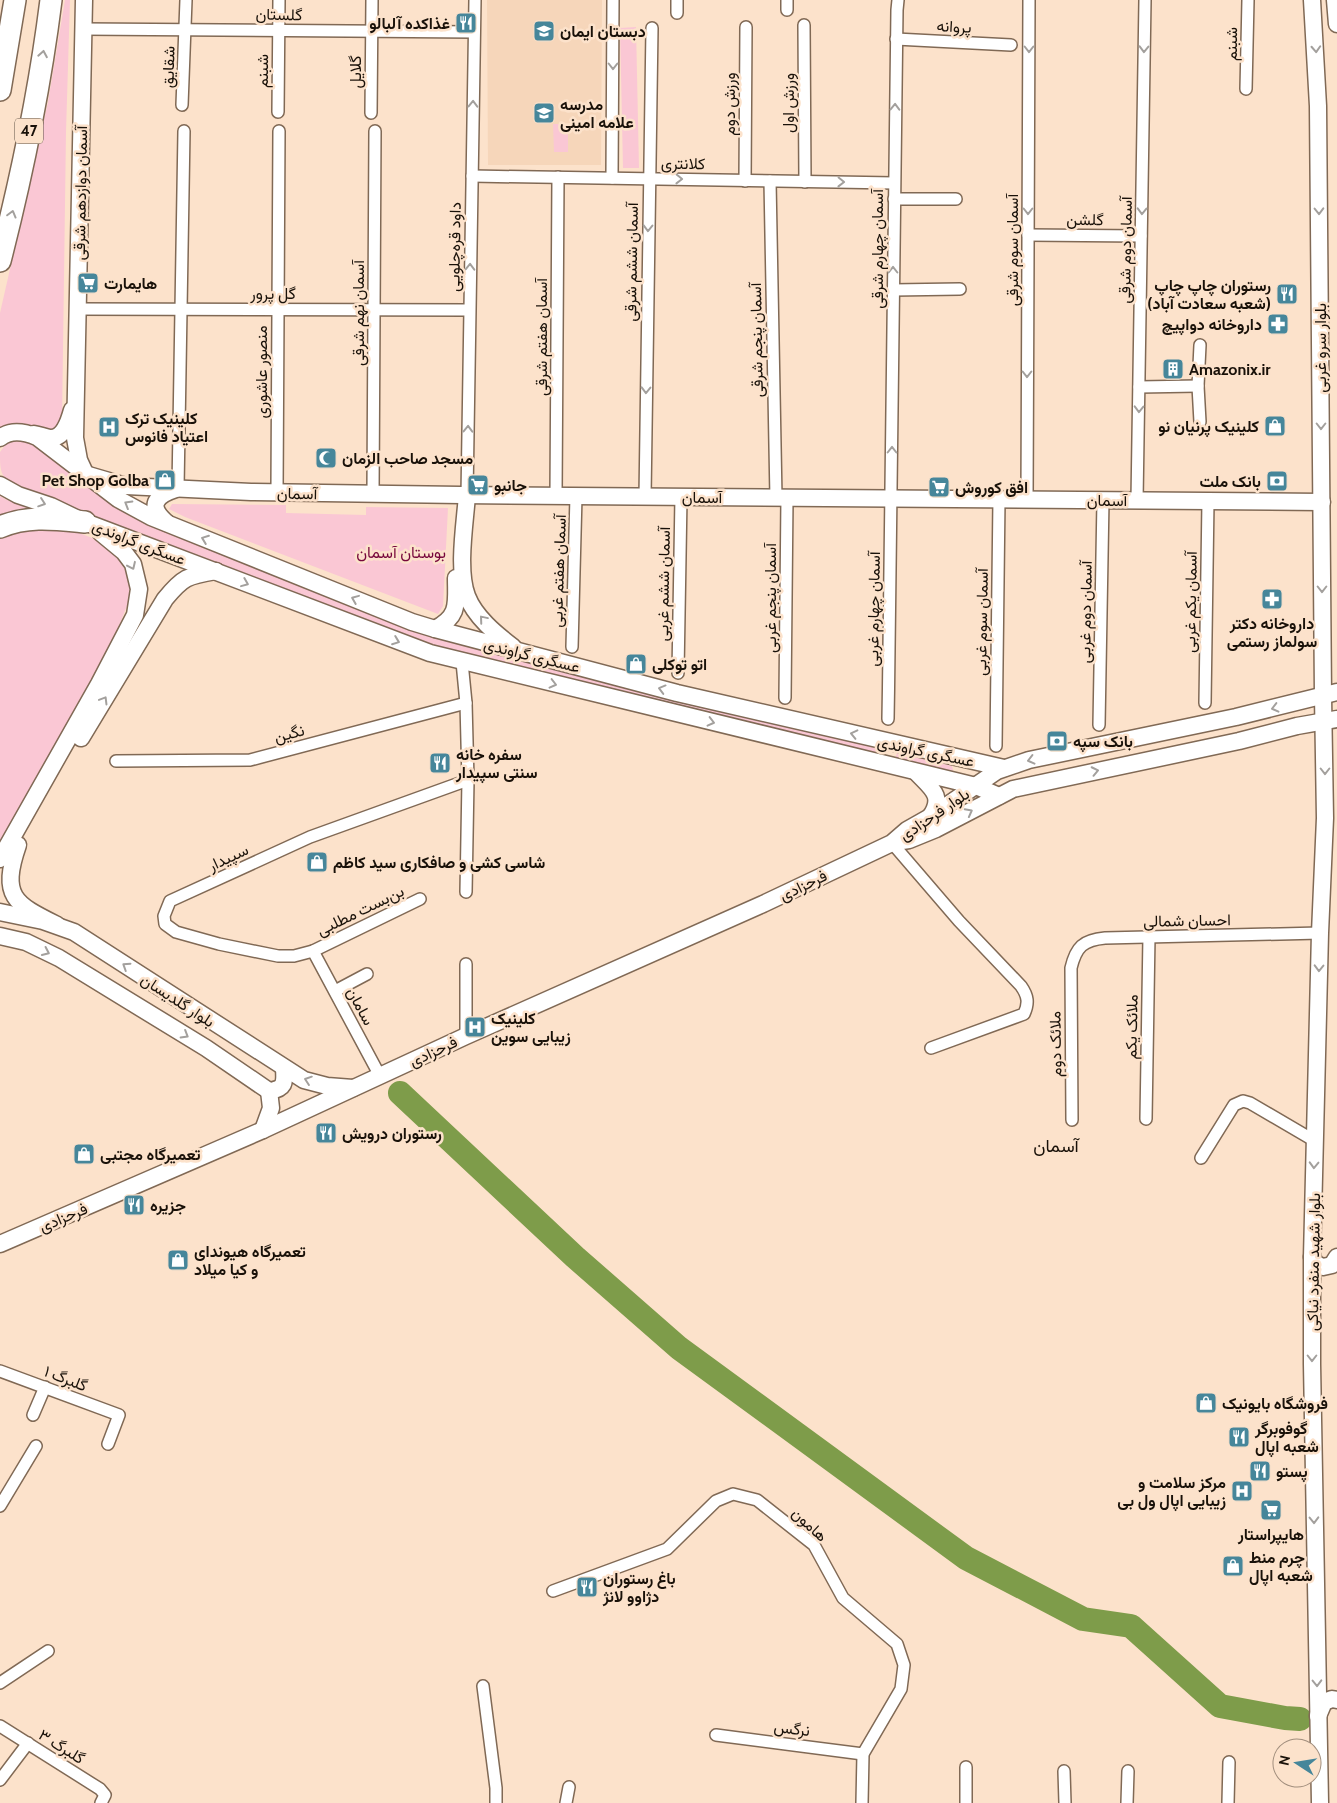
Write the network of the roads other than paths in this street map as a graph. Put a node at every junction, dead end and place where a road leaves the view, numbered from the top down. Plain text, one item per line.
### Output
1 (15, 0) edge
2 (51, 0) edge
3 (84, 0) edge
4 (186, 0) edge
5 (279, 0) edge
6 (372, 0) edge
7 (475, 0) edge
8 (614, 0) edge
9 (677, 0) edge
10 (898, 0) edge
11 (1029, 0) edge
12 (1145, 0) edge
13 (1248, 0) edge
14 (1312, 0) edge
15 (1335, 0) edge
16 (677, 13) dead end
17 (1337, 24) edge
18 (804, 25) dead end
19 (746, 27) dead end
20 (652, 28) dead end
21 (83, 29) junction
22 (185, 30) junction
23 (279, 30) junction
24 (372, 32) junction
25 (474, 32) junction
26 (896, 39) junction
27 (1011, 45) dead end
28 (0, 90) edge
29 (1246, 90) dead end
30 (182, 106) dead end
31 (278, 112) dead end
32 (371, 113) dead end
33 (184, 131) dead end
34 (279, 131) dead end
35 (375, 131) dead end
36 (472, 176) junction
37 (558, 177) junction
38 (612, 178) junction
39 (648, 179) junction
40 (745, 180) junction
41 (770, 181) junction
42 (805, 182) junction
43 (894, 183) junction
44 (894, 199) junction
45 (956, 199) dead end
46 (1028, 234) junction
47 (1141, 236) junction
48 (0, 261) edge
49 (960, 289) dead end
50 (893, 290) junction
51 (77, 309) junction
52 (181, 309) junction
53 (278, 310) junction
54 (374, 310) junction
55 (469, 310) junction
56 (1200, 345) dead end
57 (1198, 386) junction
58 (1139, 387) junction
59 (76, 391) junction
60 (1200, 422) dead end
61 (27, 433) junction
62 (0, 438) edge
63 (85, 474) junction
64 (0, 485) edge
65 (178, 488) junction
66 (277, 492) junction
67 (373, 494) junction
68 (464, 495) junction
69 (556, 496) junction
70 (576, 496) junction
71 (645, 497) junction
72 (681, 497) junction
73 (781, 498) junction
74 (892, 498) junction
75 (998, 499) junction
76 (1027, 500) junction
77 (1103, 500) junction
78 (1137, 500) junction
79 (1208, 501) junction
80 (1322, 502) junction
81 (85, 522) junction
82 (171, 526) junction
83 (0, 527) edge
84 (216, 571) junction
85 (435, 630) junction
86 (572, 646) dead end
87 (519, 652) junction
88 (462, 662) junction
89 (678, 673) dead end
90 (1330, 694) edge
91 (785, 698) dead end
92 (466, 703) junction
93 (1205, 704) dead end
94 (1236, 718) junction
95 (888, 719) dead end
96 (1330, 721) edge
97 (1099, 725) dead end
98 (1239, 741) junction
99 (887, 742) junction
100 (996, 746) dead end
101 (116, 761) dead end
102 (883, 764) junction
103 (1004, 768) junction
104 (917, 773) junction
105 (468, 780) junction
106 (976, 786) junction
107 (999, 796) junction
108 (930, 817) junction
109 (892, 842) junction
110 (0, 859) edge
111 (466, 892) dead end
112 (420, 899) dead end
113 (0, 912) edge
114 (57, 925) junction
115 (1320, 933) junction
116 (0, 936) edge
117 (1149, 936) junction
118 (313, 951) junction
119 (466, 964) dead end
120 (1071, 968) joint
121 (367, 974) dead end
122 (335, 991) junction
123 (466, 1036) junction
124 (931, 1048) dead end
125 (284, 1068) junction
126 (380, 1076) junction
127 (356, 1088) junction
128 (269, 1091) junction
129 (1146, 1119) dead end
130 (1072, 1120) dead end
131 (263, 1130) junction
132 (1315, 1141) junction
133 (1201, 1158) dead end
134 (0, 1244) edge
135 (1312, 1257) junction
136 (1337, 1257) edge
137 (0, 1371) edge
138 (45, 1387) junction
139 (33, 1415) dead end
140 (108, 1444) dead end
141 (36, 1446) dead end
142 (0, 1506) edge
143 (553, 1591) dead end
144 (48, 1651) dead end
145 (0, 1683) edge
146 (483, 1686) dead end
147 (1337, 1700) edge
148 (1318, 1716) junction
149 (0, 1726) edge
150 (716, 1735) dead end
151 (28, 1743) junction
152 (863, 1754) junction
153 (1228, 1762) dead end
154 (966, 1767) dead end
155 (1064, 1770) dead end
156 (1128, 1771) dead end
157 (0, 1780) edge
158 (569, 1788) dead end
159 (103, 1799) edge
160 (496, 1803) edge
161 (566, 1803) edge
162 (862, 1803) edge
163 (966, 1803) edge
164 (1065, 1803) edge
165 (1127, 1803) edge
166 (1228, 1803) edge
167 (1320, 1803) edge

1 - 28 highway
48 -> 2 highway, 47
3 - 21 street, آسمان دوازدهم شرقی
4 - 22 street, شقایق
5 - 23 street, شبنم
6 - 24 street, گلایل
7 - 25 street, داود قره‌چلویی
8 -> 38 street
9 - 16 street
10 - 26 street, آسمان چهارم شرقی
11 -> 46 street, آسمان سوم شرقی
12 -> 47 street, آسمان دوم شرقی
13 - 29 street, شبنم
14 -> 80 street, بلوار سرو غربی
15 - 17 street
18 - 42 street, ورزش اول
19 - 40 street, ورزش دوم
20 - 39 street, آسمان ششم شرقی
21 - 22 street, گلستان
21 - 51 street, آسمان دوازدهم شرقی
22 - 23 street, گلستان
22 - 30 street, شقایق
23 - 24 street, گلستان
23 - 31 street, شبنم
24 - 25 street, گلستان
24 - 32 street, گلایل
36 -> 25 street, داود قره‌چلویی
26 - 27 street, پروانه
43 -> 26 street, آسمان چهارم شرقی
33 - 52 street
34 - 53 street, منصور عاشوری
35 - 54 street, آسمان نهم شرقی
36 - 37 street, کلانتری
55 -> 36 street, داود قره‌چلویی
37 - 38 street, کلانتری
37 - 69 street, آسمان هفتم شرقی
38 - 39 street, کلانتری
39 -> 40 street, کلانتری
39 -> 71 street, آسمان ششم شرقی
40 - 41 street, کلانتری
41 - 42 street, کلانتری
41 - 73 street, آسمان پنجم شرقی
42 -> 43 street, کلانتری
43 - 44 street, آسمان چهارم شرقی
44 - 45 street
50 -> 44 street, آسمان چهارم شرقی
46 - 47 street, گلشن
46 -> 76 street, آسمان سوم شرقی
47 - 58 street, آسمان دوم شرقی
49 - 50 street
74 -> 50 street, آسمان چهارم شرقی
51 - 52 street, گل پرور
51 - 59 street, آسمان دوازدهم شرقی
52 - 53 street, گل پرور
52 - 65 street
53 - 54 street, گل پرور
53 - 66 street, منصور عاشوری
54 - 55 street, گل پرور
54 - 67 street, آسمان نهم شرقی
68 -> 55 street, داود قره‌چلویی
56 - 57 street
57 - 58 street
57 - 60 street
58 -> 78 street, آسمان دوم شرقی
59 - 61 street
59 - 63 street, آسمان دوازدهم شرقی
61 - 62 street
61 - 63 street, عسگری گراوندی
63 - 65 street, آسمان
82 -> 63 street, عسگری گراوندی
64 -> 81 street
65 - 66 street, آسمان
65 - 82 street
66 - 67 street, آسمان
67 - 68 street, آسمان
68 - 69 street, آسمان
68 - 85 street
87 -> 68 street
69 - 70 street, آسمان
70 - 71 street, آسمان
70 - 86 street, آسمان هفتم غربی
71 - 72 street, آسمان
72 - 73 street, آسمان
72 - 89 street, آسمان ششم غربی
73 - 74 street, آسمان
73 - 91 street, آسمان پنجم غربی
74 - 75 street, آسمان
74 - 95 street, آسمان چهارم غربی
75 - 76 street, آسمان
75 - 100 street, آسمان سوم غربی
76 - 77 street, آسمان
77 - 78 street, آسمان
77 - 97 street, آسمان دوم غربی
78 - 79 street, آسمان
79 - 80 street, آسمان
79 - 93 street, آسمان یکم غربی
80 -> 90 street, بلوار سرو غربی
81 - 83 highway
81 - 84 street, عسگری گراوندی
81 -> 110 street
85 -> 82 street, عسگری گراوندی
84 -> 88 street, عسگری گراوندی
114 -> 84 street
85 - 87 street, عسگری گراوندی
99 -> 87 street, عسگری گراوندی
88 - 92 street
88 -> 102 street, عسگری گراوندی
90 -> 94 street, بلوار فرحزادی
90 - 96 street, بلوار سرو غربی
92 - 101 street, نگین
92 - 105 street
94 - 98 street
94 -> 103 street, بلوار فرحزادی
96 - 98 street, بلوار فرحزادی
96 -> 115 street, بلوار شهید منفرد نیاکی
107 -> 98 street, بلوار فرحزادی
99 - 102 street
99 - 103 street, عسگری گراوندی
102 - 104 street, عسگری گراوندی
103 - 106 street, بلوار فرحزادی
104 - 106 street, عسگری گراوندی
104 - 108 street
105 - 111 street
105 - 118 street, سپیدار
106 - 107 street, عسگری گراوندی
106 - 108 street, بلوار فرحزادی
109 -> 107 street, بلوار فرحزادی
108 - 109 street, بلوار فرحزادی
109 - 123 street, فرحزادی
109 - 124 street
112 - 118 street, بن‌بست مطلبی
113 - 114 street, بلوار گلدیسان
125 -> 114 street, بلوار گلدیسان
115 - 117 street, احسان شمالی
115 -> 132 street, بلوار شهید منفرد نیاکی
116 -> 128 street, بلوار گلدیسان
117 - 120 street, احسان شمالی
117 - 129 street, ملائک یکم
118 - 122 street, سامان
119 - 123 street
120 - 130 street, ملائک دوم
121 - 122 street
122 - 126 street, سامان
123 - 126 street, فرحزادی
127 -> 125 street, بلوار گلدیسان
125 - 128 street
126 - 127 street, فرحزادی
127 - 131 street, فرحزادی
128 - 131 street
131 - 134 street, فرحزادی
132 - 133 street
132 -> 135 street, بلوار شهید منفرد نیاکی
135 - 136 street
135 -> 148 street, بلوار شهید منفرد نیاکی
137 - 138 street, گلبرگ ۱
138 - 139 street
138 - 140 street, گلبرگ ۱
141 - 142 street
143 - 152 street, هامون
144 - 145 street
146 - 160 street
147 - 148 street
148 - 167 street, بلوار شهید منفرد نیاکی
149 - 151 street, گلبرگ ۳
150 - 152 street, نرگس
151 - 157 street
151 - 159 street, گلبرگ ۳
152 - 162 street, هامون
153 - 166 street
154 - 163 street
155 - 164 street
156 - 165 street
158 - 161 street

